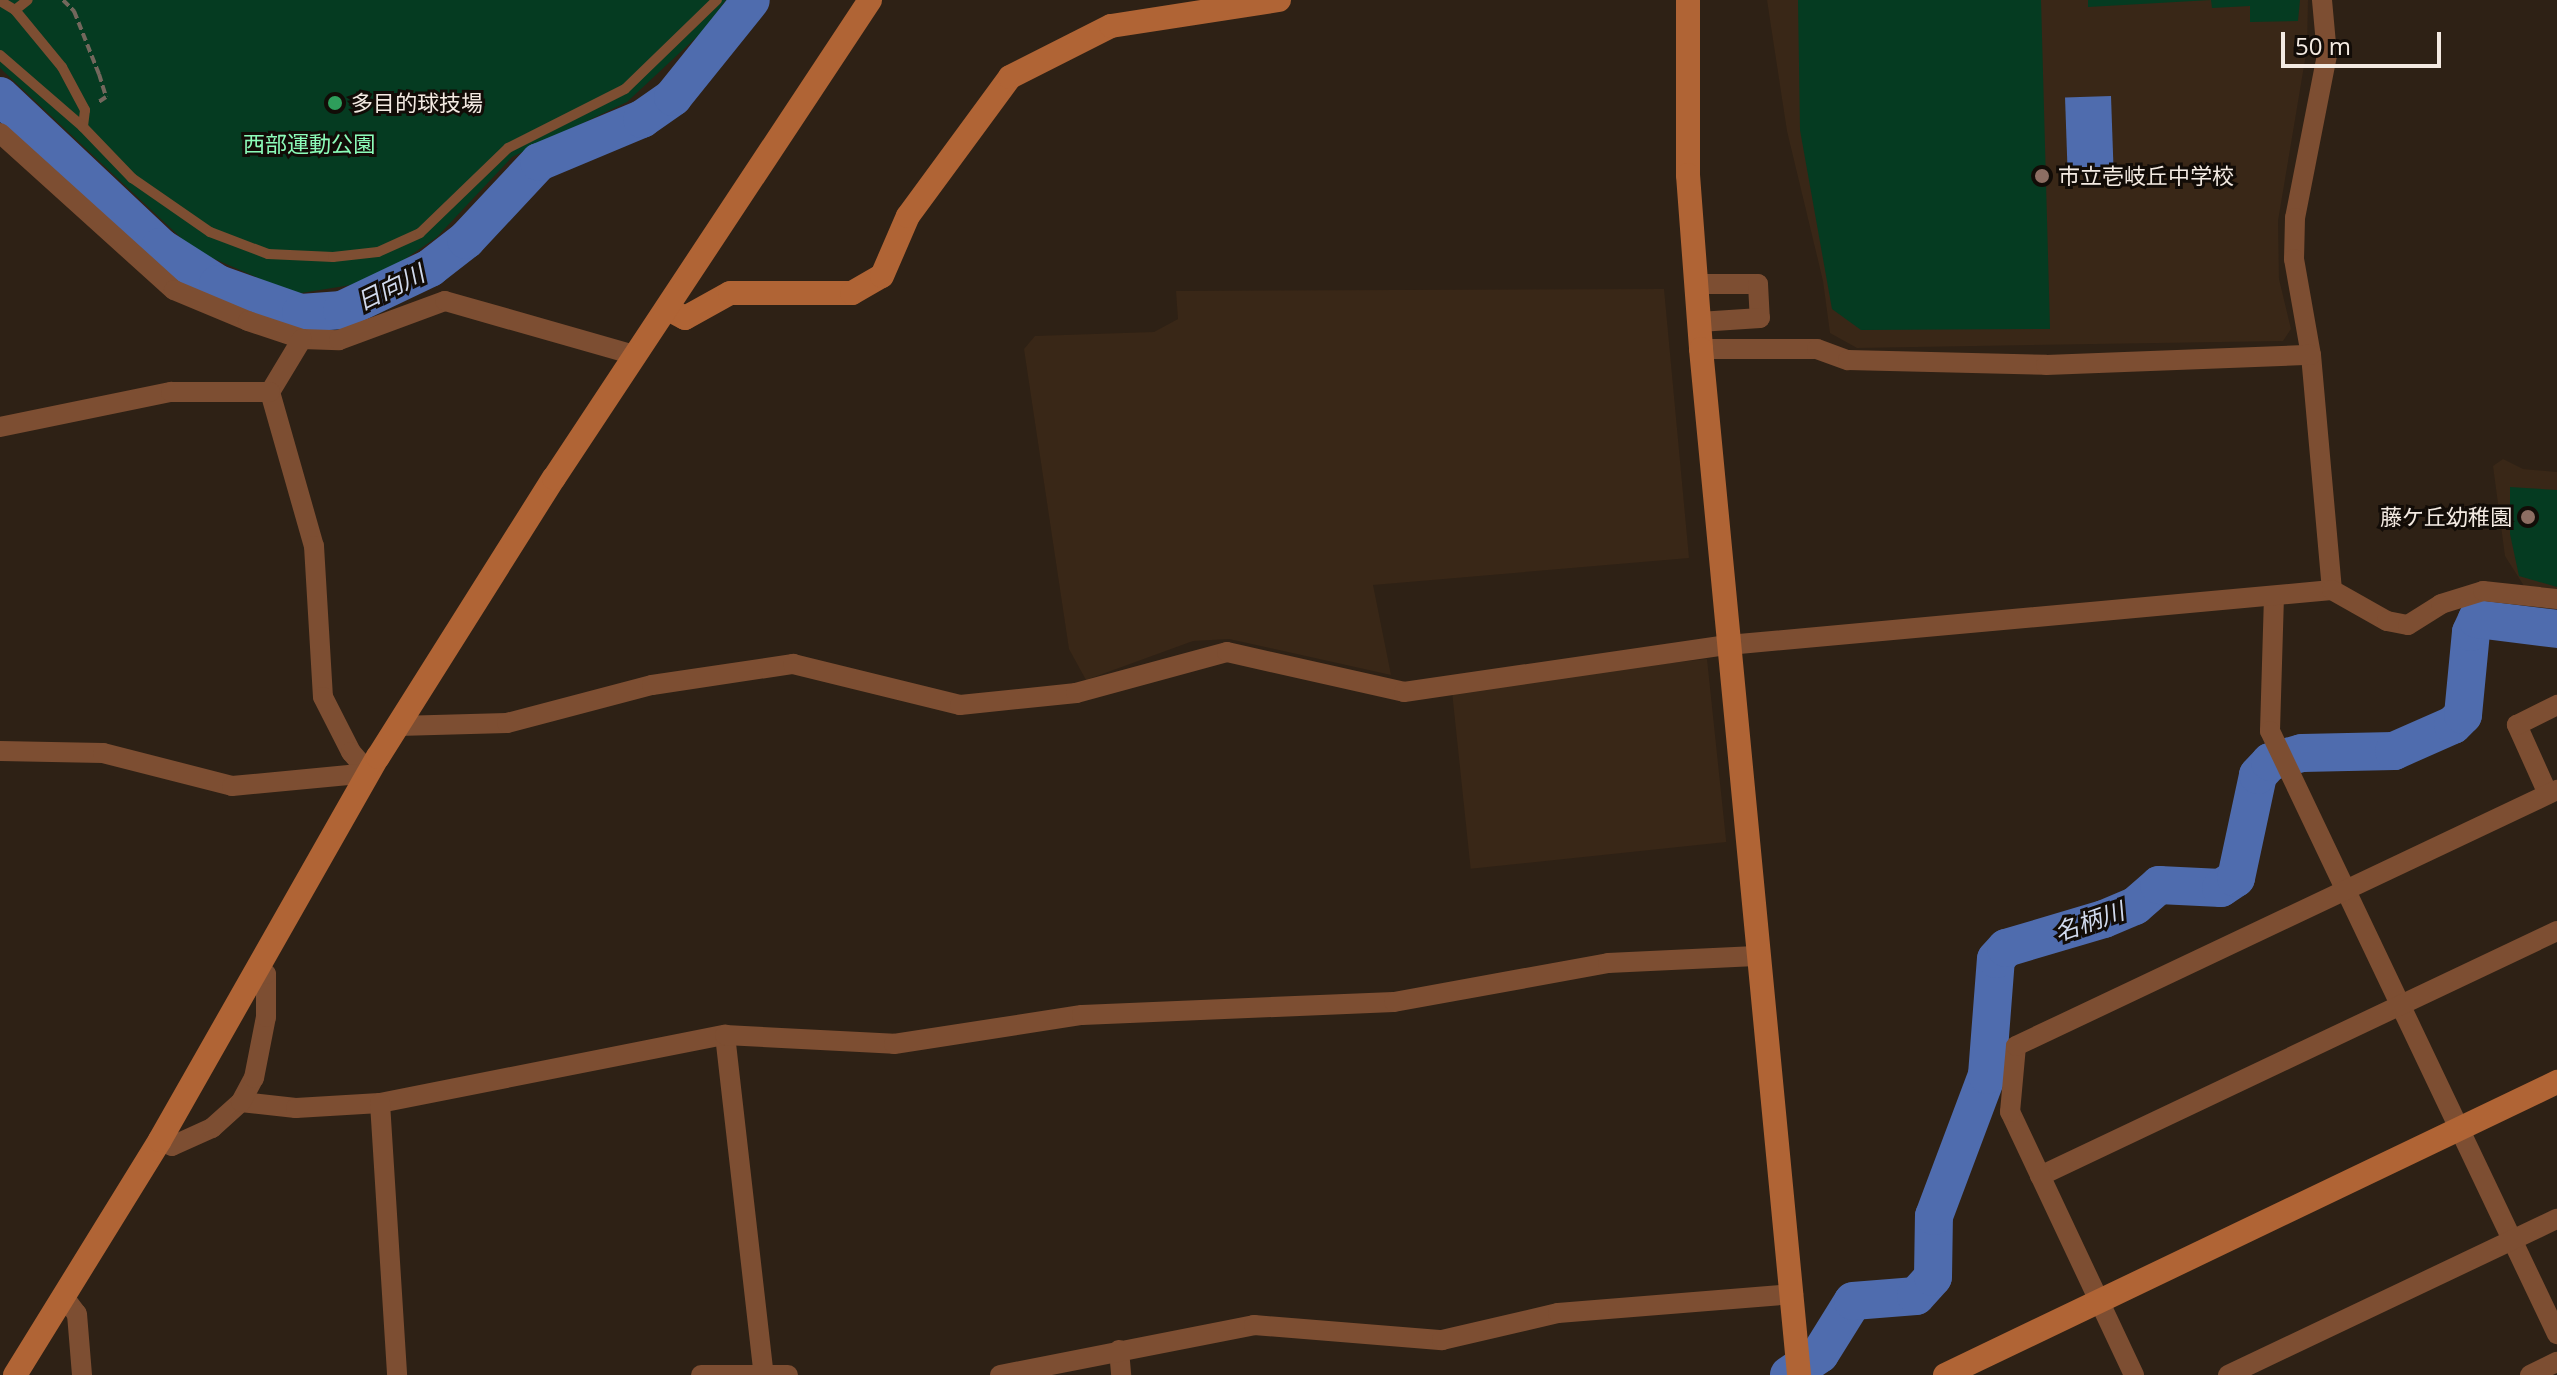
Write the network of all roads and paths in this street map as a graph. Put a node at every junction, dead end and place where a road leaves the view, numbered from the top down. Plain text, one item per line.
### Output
1 (28, 0) edge
2 (63, 0) edge
3 (717, 0) edge
4 (870, 0) edge
5 (1279, 0) edge
6 (1688, 0) edge
7 (2322, 0) edge
8 (0, 1) edge
9 (15, 10) junction
10 (0, 55) edge
11 (85, 110) junction
12 (83, 127) junction
13 (0, 133) edge
14 (1696, 284) junction
15 (668, 309) junction
16 (1699, 322) junction
17 (302, 339) junction
18 (1701, 349) junction
19 (635, 355) junction
20 (2311, 355) junction
21 (270, 392) junction
22 (0, 427) edge
23 (2332, 590) junction
24 (2274, 596) junction
25 (2557, 599) edge
26 (1728, 645) junction
27 (2557, 705) edge
28 (398, 726) junction
29 (0, 751) edge
30 (369, 773) junction
31 (2552, 792) edge
32 (2346, 890) junction
33 (2557, 931) edge
34 (1756, 956) junction
35 (258, 968) junction
36 (2398, 1006) junction
37 (725, 1035) junction
38 (2557, 1082) edge
39 (241, 1102) junction
40 (380, 1103) junction
41 (2459, 1128) junction
42 (160, 1140) junction
43 (2040, 1176) junction
44 (2557, 1219) edge
45 (2510, 1241) junction
46 (64, 1297) junction
47 (2101, 1299) junction
48 (1793, 1304) junction
49 (2557, 1334) edge
50 (1119, 1350) junction
51 (2557, 1362) edge
52 (764, 1374) edge
53 (15, 1375) edge
54 (82, 1375) edge
55 (397, 1375) edge
56 (701, 1375) edge
57 (788, 1375) edge
58 (1000, 1375) edge
59 (1121, 1375) edge
60 (1799, 1375) edge
61 (1945, 1375) edge
62 (2134, 1375) edge
63 (2228, 1375) edge
64 (2530, 1375) edge

1 - 9 lane
2 - 11 path
3 - 12 lane
4 - 15 street
5 - 15 street
6 - 14 street
7 - 20 street
8 - 9 lane
9 - 11 lane
10 - 12 lane
11 - 12 lane
13 - 17 street
14 - 16 street
14 - 16 street
15 - 19 street
16 - 18 street
17 - 19 street
17 - 21 street
18 - 20 street
18 - 26 street
19 - 28 street
20 - 23 street
21 - 22 street
21 - 30 street
23 - 24 street
23 - 25 street
24 - 26 street
24 - 32 street
26 - 28 street
26 - 34 street
27 - 31 street
28 - 30 street
29 - 30 street
30 - 35 street
31 - 32 street
32 - 36 street
32 - 43 street
33 - 36 street
34 - 37 street
34 - 48 street
35 - 39 street
35 - 42 street
36 - 41 street
36 - 43 street
37 - 40 street
37 - 52 street
38 - 41 street
39 - 40 street
39 - 42 street
40 - 55 street
41 - 45 street
41 - 47 street
42 - 46 street
43 - 47 street
44 - 45 street
45 - 49 street
45 - 63 street
46 - 53 street
46 - 54 street
47 - 61 street
47 - 62 street
48 - 50 street
48 - 60 street
50 - 58 street
50 - 59 street
51 - 64 street
52 - 56 street
52 - 57 street

